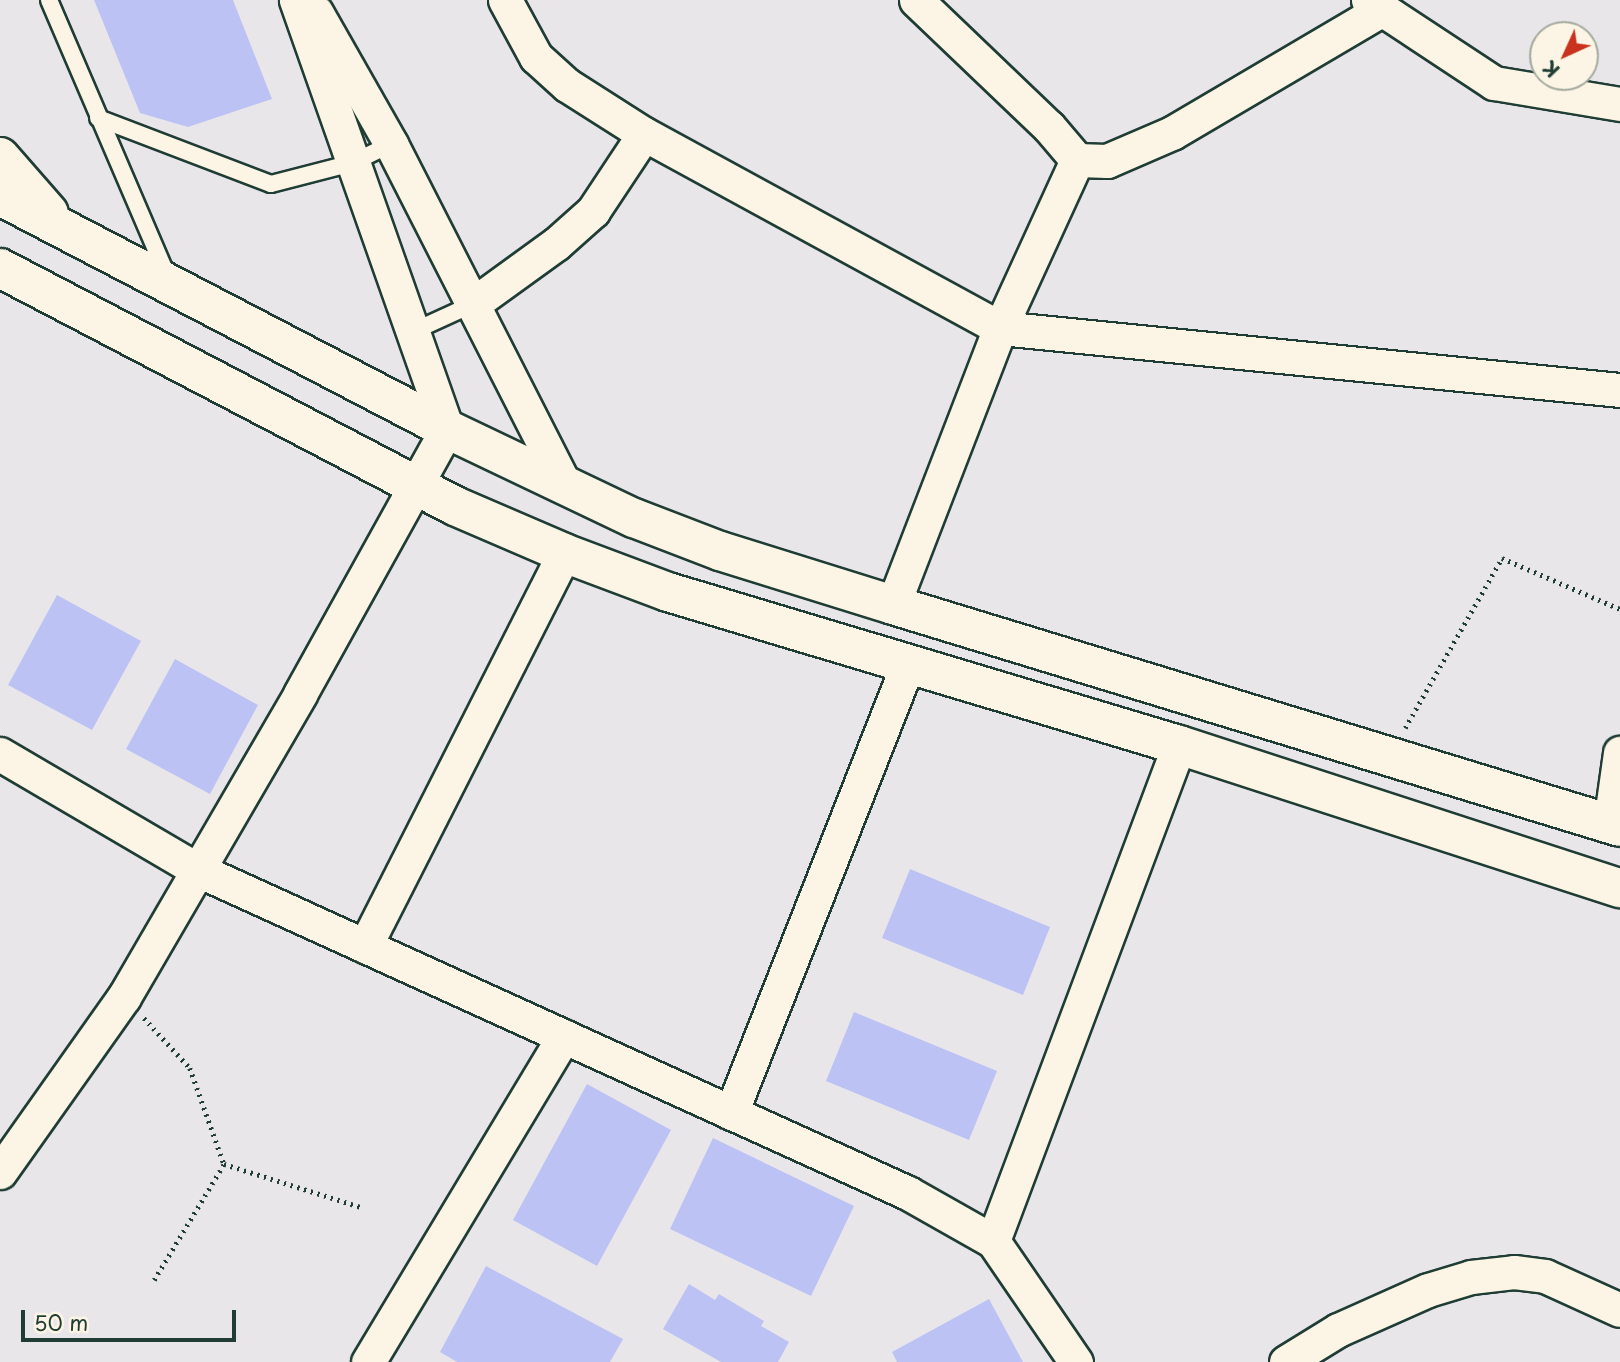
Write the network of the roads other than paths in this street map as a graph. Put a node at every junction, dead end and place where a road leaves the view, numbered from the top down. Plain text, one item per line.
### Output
1 (50, 0) edge
2 (296, 0) edge
3 (309, 0) edge
4 (505, 0) edge
5 (916, 0) edge
6 (1374, 5) edge
7 (1620, 104) edge
8 (98, 118) junction
9 (644, 134) junction
10 (391, 144) junction
11 (0, 157) edge
12 (1077, 160) junction
13 (352, 163) junction
14 (0, 196) edge
15 (66, 233) junction
16 (0, 268) edge
17 (172, 287) junction
18 (473, 304) junction
19 (1000, 328) junction
20 (412, 332) junction
21 (1620, 390) edge
22 (447, 429) junction
23 (418, 486) junction
24 (566, 487) junction
25 (564, 552) junction
26 (893, 605) junction
27 (907, 666) junction
28 (1179, 746) junction
29 (0, 754) edge
30 (1620, 754) edge
31 (1615, 826) edge
32 (198, 870) junction
33 (1620, 888) edge
34 (365, 946) junction
35 (564, 1036) junction
36 (731, 1113) junction
37 (0, 1172) edge
38 (993, 1241) junction
39 (1620, 1310) edge
40 (368, 1362) edge
41 (1076, 1362) edge
42 (1286, 1362) edge

1 - 8 lane
2 - 13 street
3 - 10 street
4 - 9 street
5 - 12 street
6 - 7 street
6 - 12 street
8 - 13 lane
8 - 17 lane
9 - 18 street
9 - 19 street
10 - 13 lane
10 - 18 street
11 - 15 main road
12 - 19 street
13 - 20 street
14 - 15 main road
15 - 17 main road
16 - 23 main road
17 - 22 main road
18 - 20 lane
18 - 24 street
19 - 21 street
19 - 26 street
20 - 22 street
22 - 23 street
22 - 24 main road
23 - 25 main road
23 - 32 street
24 - 26 main road
25 - 27 main road
25 - 34 street
26 - 31 main road
27 - 28 main road
27 - 36 street
28 - 33 main road
28 - 38 street
29 - 32 street
30 - 31 street
32 - 34 street
32 - 37 street
34 - 35 street
35 - 36 street
35 - 40 street
36 - 38 street
38 - 41 street
39 - 42 street

